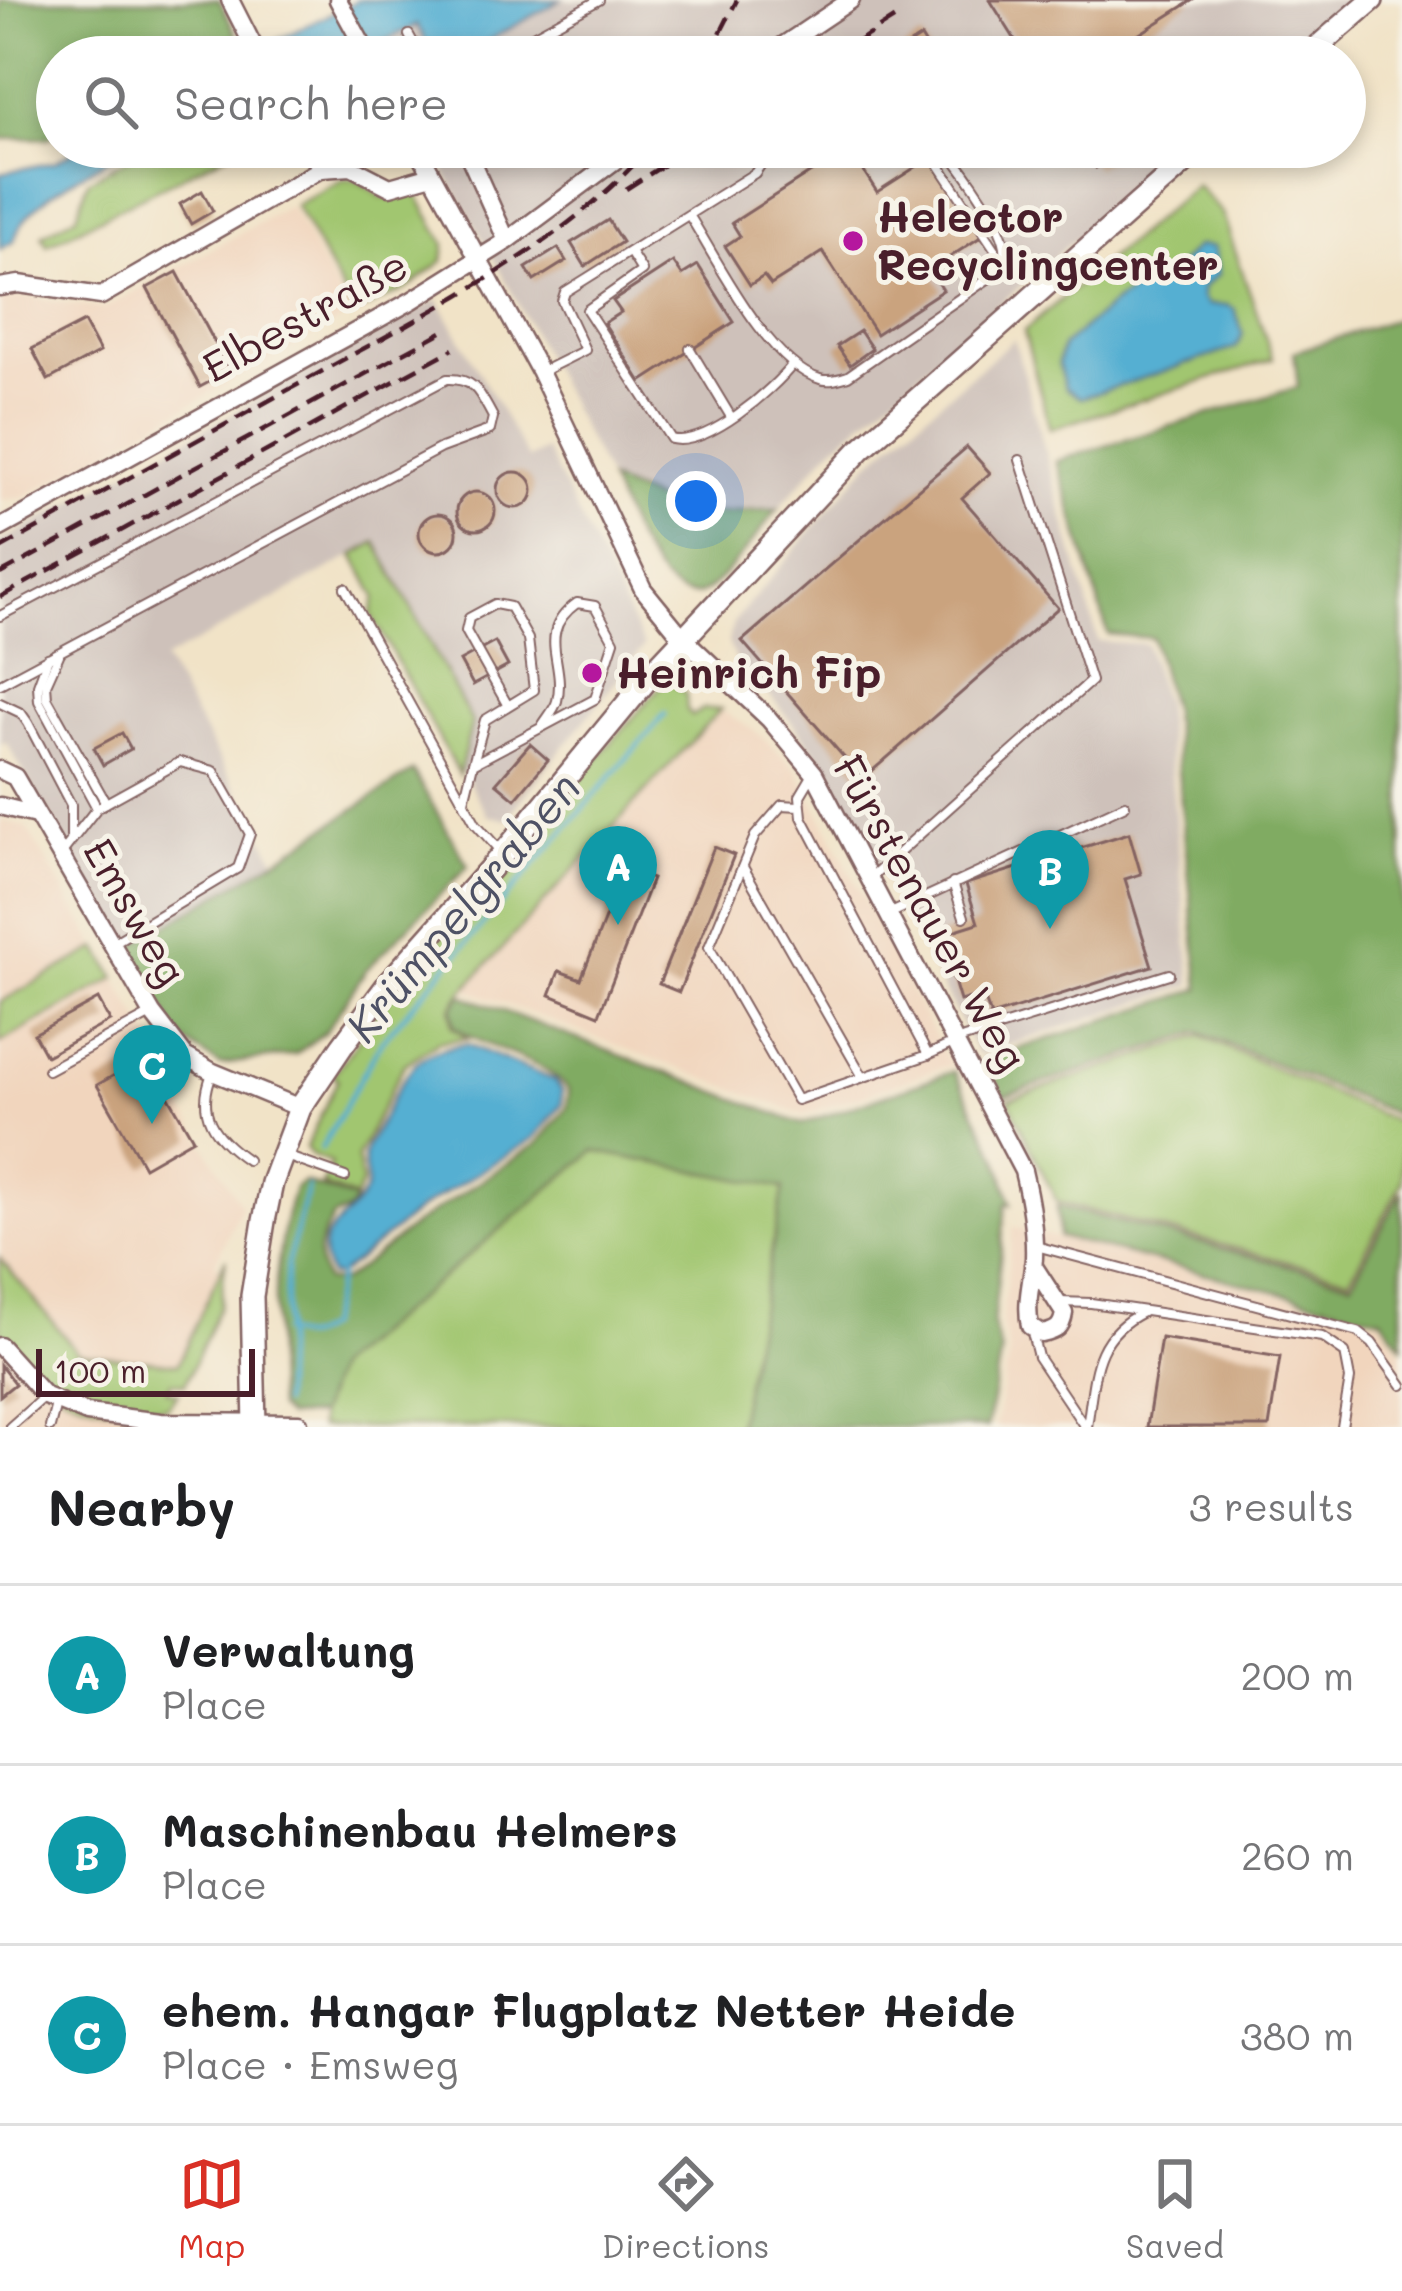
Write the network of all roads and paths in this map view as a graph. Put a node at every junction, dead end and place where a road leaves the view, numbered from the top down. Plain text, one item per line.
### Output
1 (230, 0) edge
2 (338, 0) edge
3 (599, 0) edge
4 (851, 0) edge
5 (1372, 0) edge
6 (248, 36) edge
7 (358, 36) edge
8 (533, 36) edge
9 (797, 36) edge
10 (1330, 36) edge
11 (341, 168) edge
12 (353, 168) edge
13 (428, 168) edge
14 (474, 168) edge
15 (605, 168) edge
16 (758, 168) edge
17 (941, 168) edge
18 (959, 168) edge
19 (1178, 168) edge
20 (322, 170) joint
21 (432, 175) junction
22 (688, 215) junction
23 (507, 241) junction
24 (630, 252) junction
25 (478, 259) junction
26 (1000, 266) junction
27 (0, 286) edge
28 (604, 341) junction
29 (690, 349) dead end
30 (585, 350) junction
31 (793, 364) junction
32 (540, 372) junction
33 (731, 417) junction
34 (1020, 460) dead end
35 (0, 527) edge
36 (345, 588) dead end
37 (0, 616) edge
38 (683, 638) junction
39 (61, 651) junction
40 (48, 658) junction
41 (0, 685) edge
42 (0, 703) edge
43 (508, 706) junction
44 (542, 726) junction
45 (473, 764) junction
46 (0, 770) edge
47 (814, 772) junction
48 (464, 801) junction
49 (1125, 805) dead end
50 (0, 806) edge
51 (101, 806) junction
52 (799, 806) junction
53 (36, 815) junction
54 (65, 849) junction
55 (503, 854) junction
56 (742, 865) junction
57 (870, 878) junction
58 (953, 883) junction
59 (889, 914) junction
60 (964, 917) dead end
61 (112, 944) junction
62 (1169, 974) dead end
63 (152, 1013) junction
64 (956, 1041) junction
65 (928, 1055) junction
66 (48, 1070) dead end
67 (213, 1072) junction
68 (863, 1077) junction
69 (300, 1108) junction
70 (282, 1155) junction
71 (247, 1160) dead end
72 (345, 1178) dead end
73 (1034, 1256) junction
74 (1060, 1302) junction
75 (1144, 1311) junction
76 (1030, 1326) junction
77 (0, 1346) edge
78 (1402, 1385) edge
79 (51, 1399) junction
80 (160, 1424) edge
81 (255, 1425) edge
82 (301, 1425) edge
83 (10, 1427) edge
84 (50, 1427) edge
85 (1086, 1427) edge
86 (1342, 1427) edge

1 - 6 street
2 - 7 street
3 - 8 lane
4 - 9 street
5 - 10 street
11 - 20 street
12 - 21 street
13 - 21 street, Fürstenauer Weg
14 - 23 street
15 - 23 street, Elbestraße
16 - 22 lane
17 - 26 lane
18 - 26 lane
19 - 38 street
20 - 27 street
21 - 25 street, Fürstenauer Weg
22 - 24 lane
22 - 31 lane
23 - 25 street, Elbestraße
24 - 28 lane
24 - 30 lane
25 - 32 street, Fürstenauer Weg
25 - 35 street, Elbestraße
26 - 31 lane
28 - 30 lane
28 - 33 lane
29 - 33 lane
30 - 32 lane
31 - 33 lane
32 - 38 street, Fürstenauer Weg
34 - 57 lane
36 - 48 lane
37 - 39 lane
38 - 47 street, Fürstenauer Weg
38 - 55 street
39 - 40 lane
39 - 51 lane
40 - 41 lane
40 - 51 lane
42 - 54 lane
43 - 43 lane
43 - 45 lane
44 - 44 lane
44 - 45 lane
45 - 48 lane
46 - 53 street, Emsweg
47 - 52 lane
47 - 57 street, Fürstenauer Weg
48 - 55 lane
49 - 58 lane
50 - 53 street, Emsweg
51 - 54 lane
51 - 61 lane
52 - 56 lane
52 - 65 lane
53 - 54 street, Emsweg
54 - 61 street, Emsweg
55 - 69 street
56 - 68 lane
56 - 68 lane
57 - 59 street, Fürstenauer Weg
58 - 59 lane
58 - 60 lane
59 - 64 street, Fürstenauer Weg
61 - 63 street, Emsweg
62 - 64 lane
63 - 66 lane
63 - 67 street, Emsweg
64 - 65 lane
64 - 73 street, Fürstenauer Weg
65 - 68 lane
67 - 69 street, Emsweg
67 - 71 lane
69 - 70 street
70 - 72 lane
70 - 81 street
73 - 74 street, Fürstenauer Weg
73 - 76 street, Fürstenauer Weg
73 - 78 lane
74 - 75 lane
74 - 76 street
75 - 85 lane
75 - 86 lane
76 - 85 lane
77 - 79 street
79 - 80 street
79 - 83 lane
79 - 84 lane
80 - 81 street
81 - 82 street

